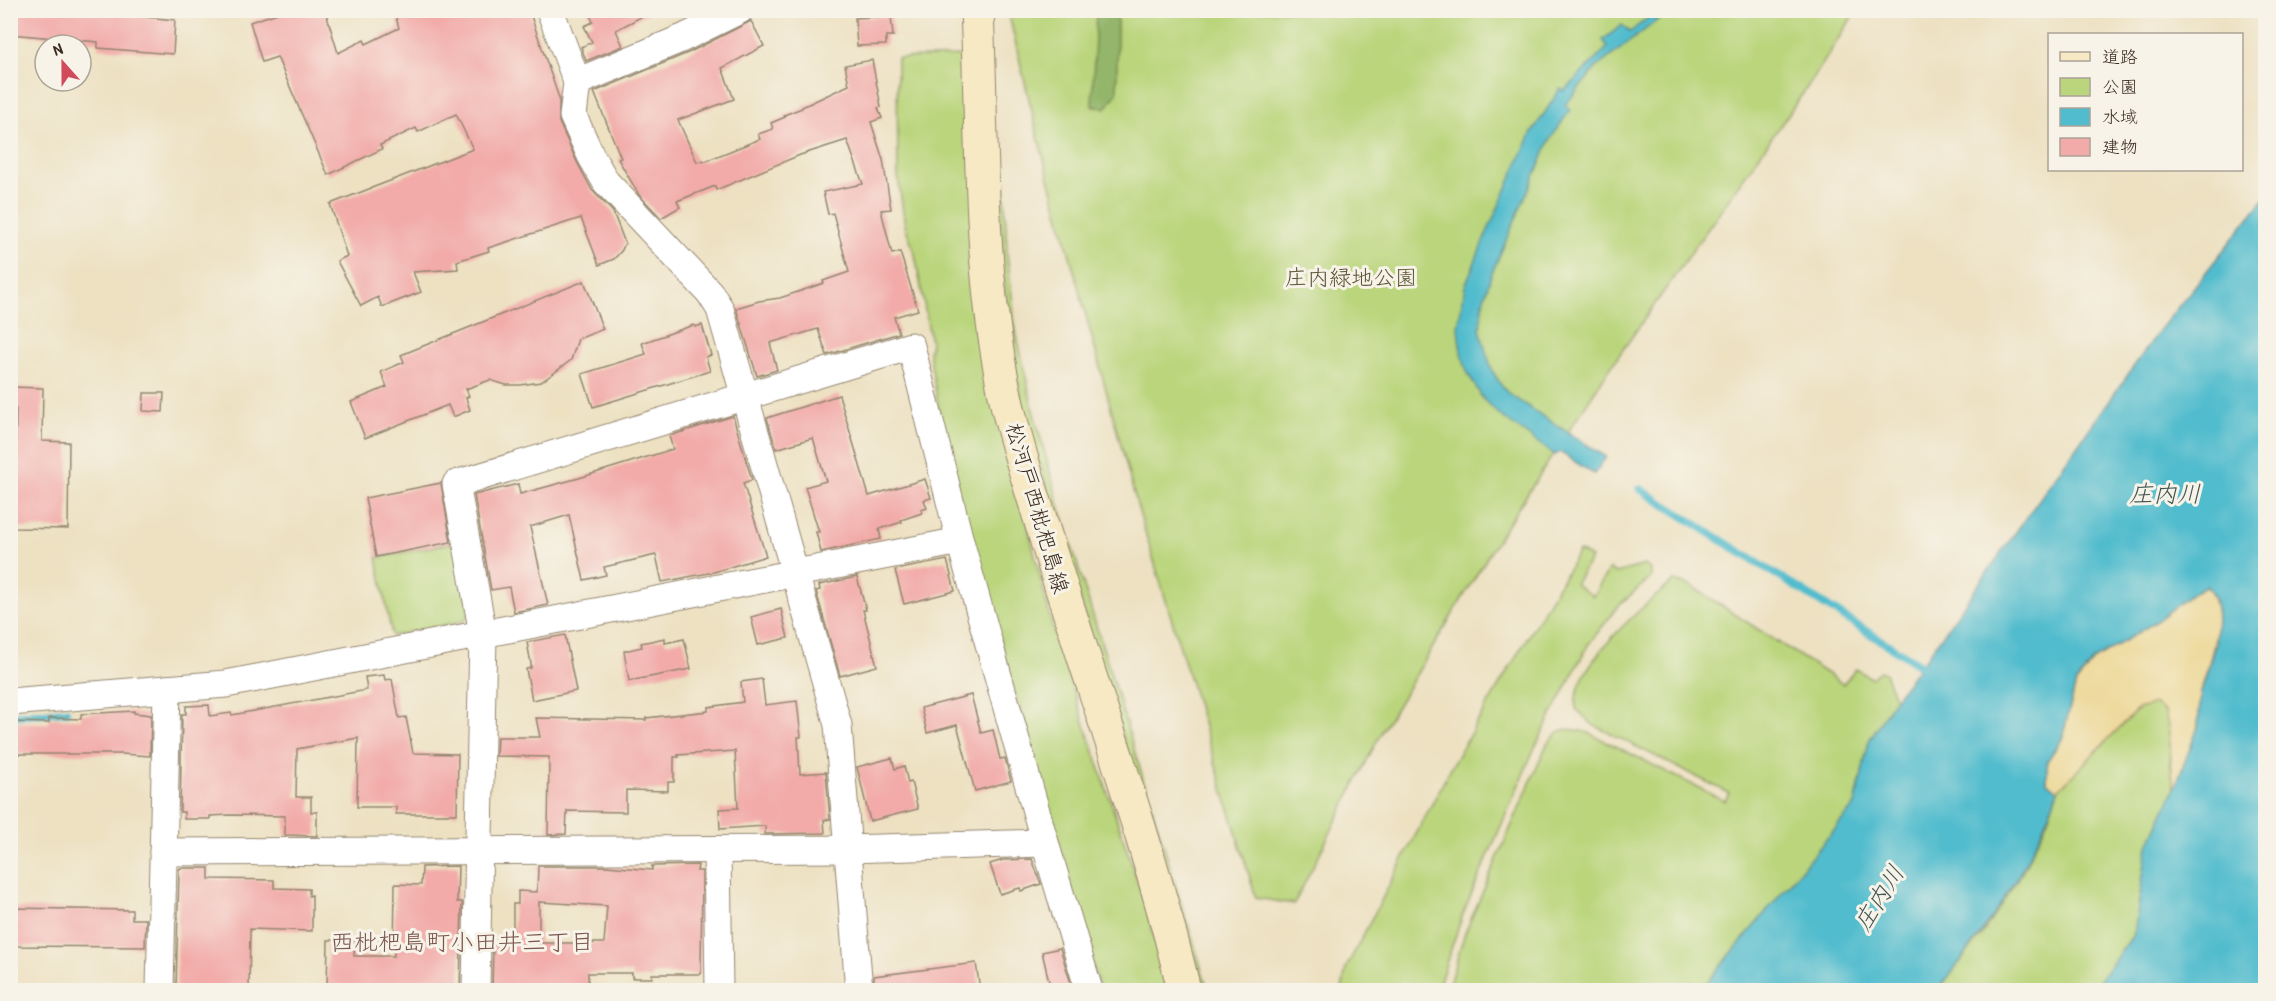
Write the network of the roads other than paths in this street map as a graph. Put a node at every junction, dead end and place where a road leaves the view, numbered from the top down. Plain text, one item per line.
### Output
1 (550, 10) edge
2 (740, 10) edge
3 (977, 10) edge
4 (577, 82) junction
5 (745, 396) junction
6 (960, 541) junction
7 (796, 573) junction
8 (483, 634) junction
9 (167, 689) junction
10 (10, 702) edge
11 (1044, 843) junction
12 (848, 849) junction
13 (479, 850) junction
14 (717, 850) junction
15 (163, 852) junction
16 (160, 990) edge
17 (477, 990) edge
18 (719, 990) edge
19 (859, 990) edge
20 (1089, 990) edge
21 (1184, 990) edge

1 - 4 street
2 - 4 street
3 - 21 main road, 松河戸西枇杷島線
4 - 5 street
5 - 6 street
5 - 7 street
5 - 8 street
6 - 7 street
6 - 11 street
7 - 8 street
7 - 12 street
8 - 9 street
8 - 13 street
9 - 10 street
9 - 15 street
11 - 12 street
11 - 20 street
12 - 14 street
12 - 19 street
13 - 14 street
13 - 15 street
13 - 17 street
14 - 18 street
15 - 16 street

